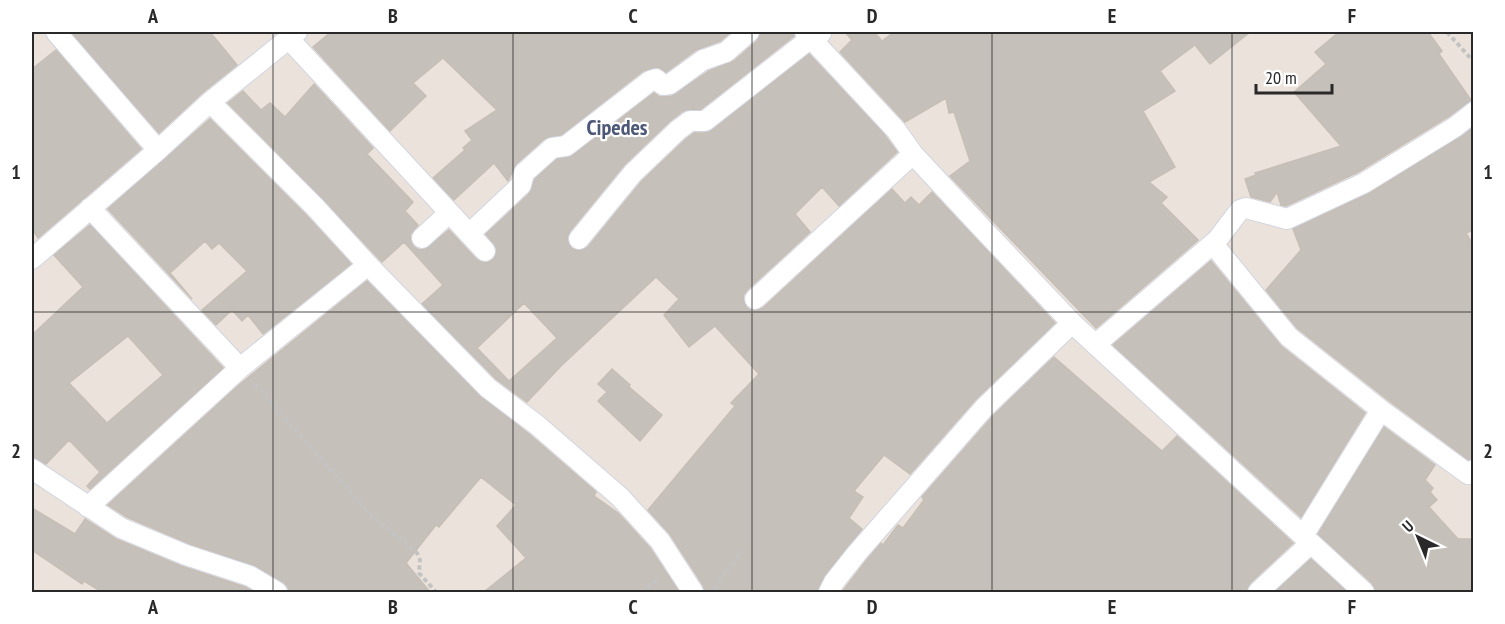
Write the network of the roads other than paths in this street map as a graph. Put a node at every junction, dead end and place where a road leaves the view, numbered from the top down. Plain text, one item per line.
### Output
1 (56, 32) edge
2 (749, 32) edge
3 (813, 34) edge
4 (293, 35) edge
5 (210, 102) junction
6 (1473, 112) edge
7 (158, 150) junction
8 (913, 154) junction
9 (90, 208) junction
10 (449, 213) junction
11 (470, 234) junction
12 (422, 238) dead end
13 (579, 239) dead end
14 (1213, 244) junction
15 (485, 251) dead end
16 (32, 259) edge
17 (368, 265) junction
18 (755, 299) dead end
19 (1072, 323) junction
20 (1096, 344) junction
21 (240, 368) junction
22 (1381, 410) junction
23 (32, 469) edge
24 (1473, 470) edge
25 (88, 507) junction
26 (1307, 540) junction
27 (277, 592) edge
28 (693, 592) edge
29 (829, 592) edge
30 (1258, 592) edge
31 (1364, 592) edge

1 - 7 street
2 - 11 street
3 - 8 street
3 - 13 street
4 - 5 street
4 - 10 street
5 - 7 street
5 - 17 street
6 - 14 street
7 - 9 street
8 - 18 street
8 - 19 street
9 - 16 street
9 - 21 street
10 - 11 street
10 - 12 street
11 - 15 street
14 - 20 street
14 - 22 street
17 - 21 street
17 - 28 street
19 - 20 street
19 - 29 street
20 - 26 street
21 - 25 street
22 - 24 street
22 - 26 street
23 - 25 street
25 - 27 street
26 - 30 street
26 - 31 street

